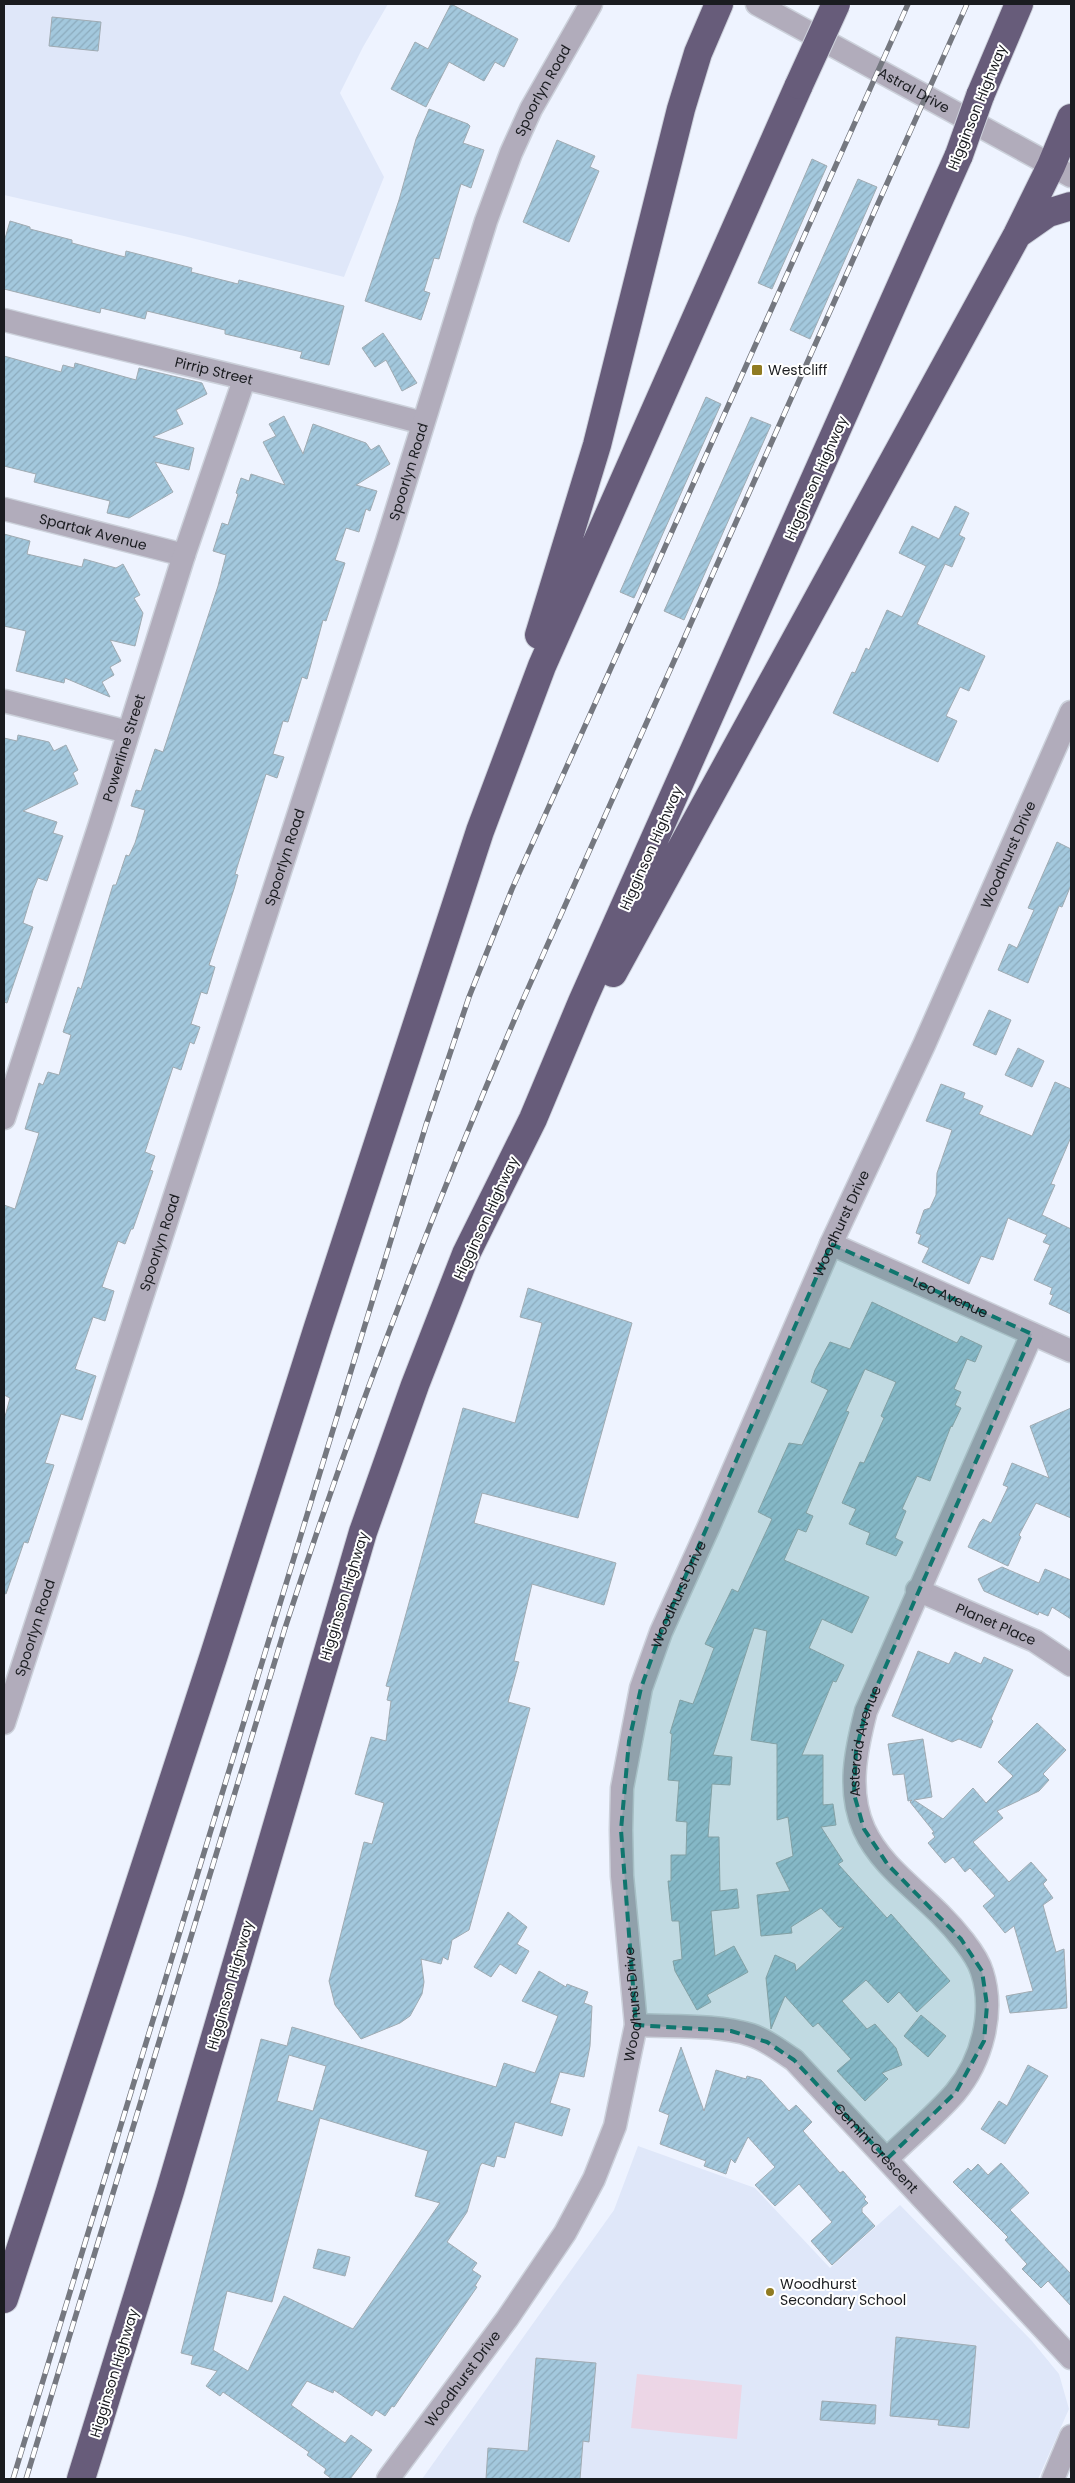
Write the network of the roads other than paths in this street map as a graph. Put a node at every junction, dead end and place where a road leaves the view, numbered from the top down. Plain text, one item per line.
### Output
1 (591, 4) edge
2 (719, 4) edge
3 (756, 4) edge
4 (836, 4) edge
5 (1019, 4) edge
6 (1071, 118) edge
7 (1061, 171) edge
8 (1071, 206) edge
9 (1017, 235) junction
10 (4, 320) edge
11 (244, 380) junction
12 (423, 423) junction
13 (4, 509) edge
14 (184, 555) junction
15 (4, 701) edge
16 (1071, 712) edge
17 (128, 732) junction
18 (480, 830) junction
19 (4, 1118) edge
20 (533, 1119) junction
21 (831, 1244) junction
22 (1032, 1334) junction
23 (1071, 1351) edge
24 (918, 1590) junction
25 (1071, 1665) edge
26 (4, 1723) edge
27 (636, 2025) junction
28 (887, 2159) junction
29 (4, 2299) edge
30 (1071, 2358) edge
31 (1071, 2436) edge
32 (81, 2479) edge
33 (388, 2479) edge
34 (1053, 2479) edge

1 - 12 street, Spoorlyn Road
2 - 18 highway
3 - 7 street, Astral Drive
4 - 18 highway, bridge
5 - 20 highway, Higginson Highway, bridge
6 - 7 highway
7 - 9 highway
8 - 9 highway
9 - 20 highway
10 - 11 street, Pirrip Street
11 - 12 street, Pirrip Street
11 - 14 street, Powerline Street
12 - 26 street, Spoorlyn Road
13 - 14 street, Spartak Avenue
14 - 17 street, Powerline Street
15 - 17 street
16 - 21 street, Woodhurst Drive
17 - 19 street, Powerline Street
18 - 29 highway
20 - 32 highway, Higginson Highway
21 - 22 street, Leo Avenue
21 - 27 street, Woodhurst Drive
22 - 23 street, Leo Avenue
22 - 24 street, Asteroid Avenue
24 - 25 street, Planet Place
24 - 28 street, Asteroid Avenue
27 - 28 street, Gemini Crescent
27 - 33 street, Woodhurst Drive
28 - 30 street, Gemini Crescent
31 - 34 street

